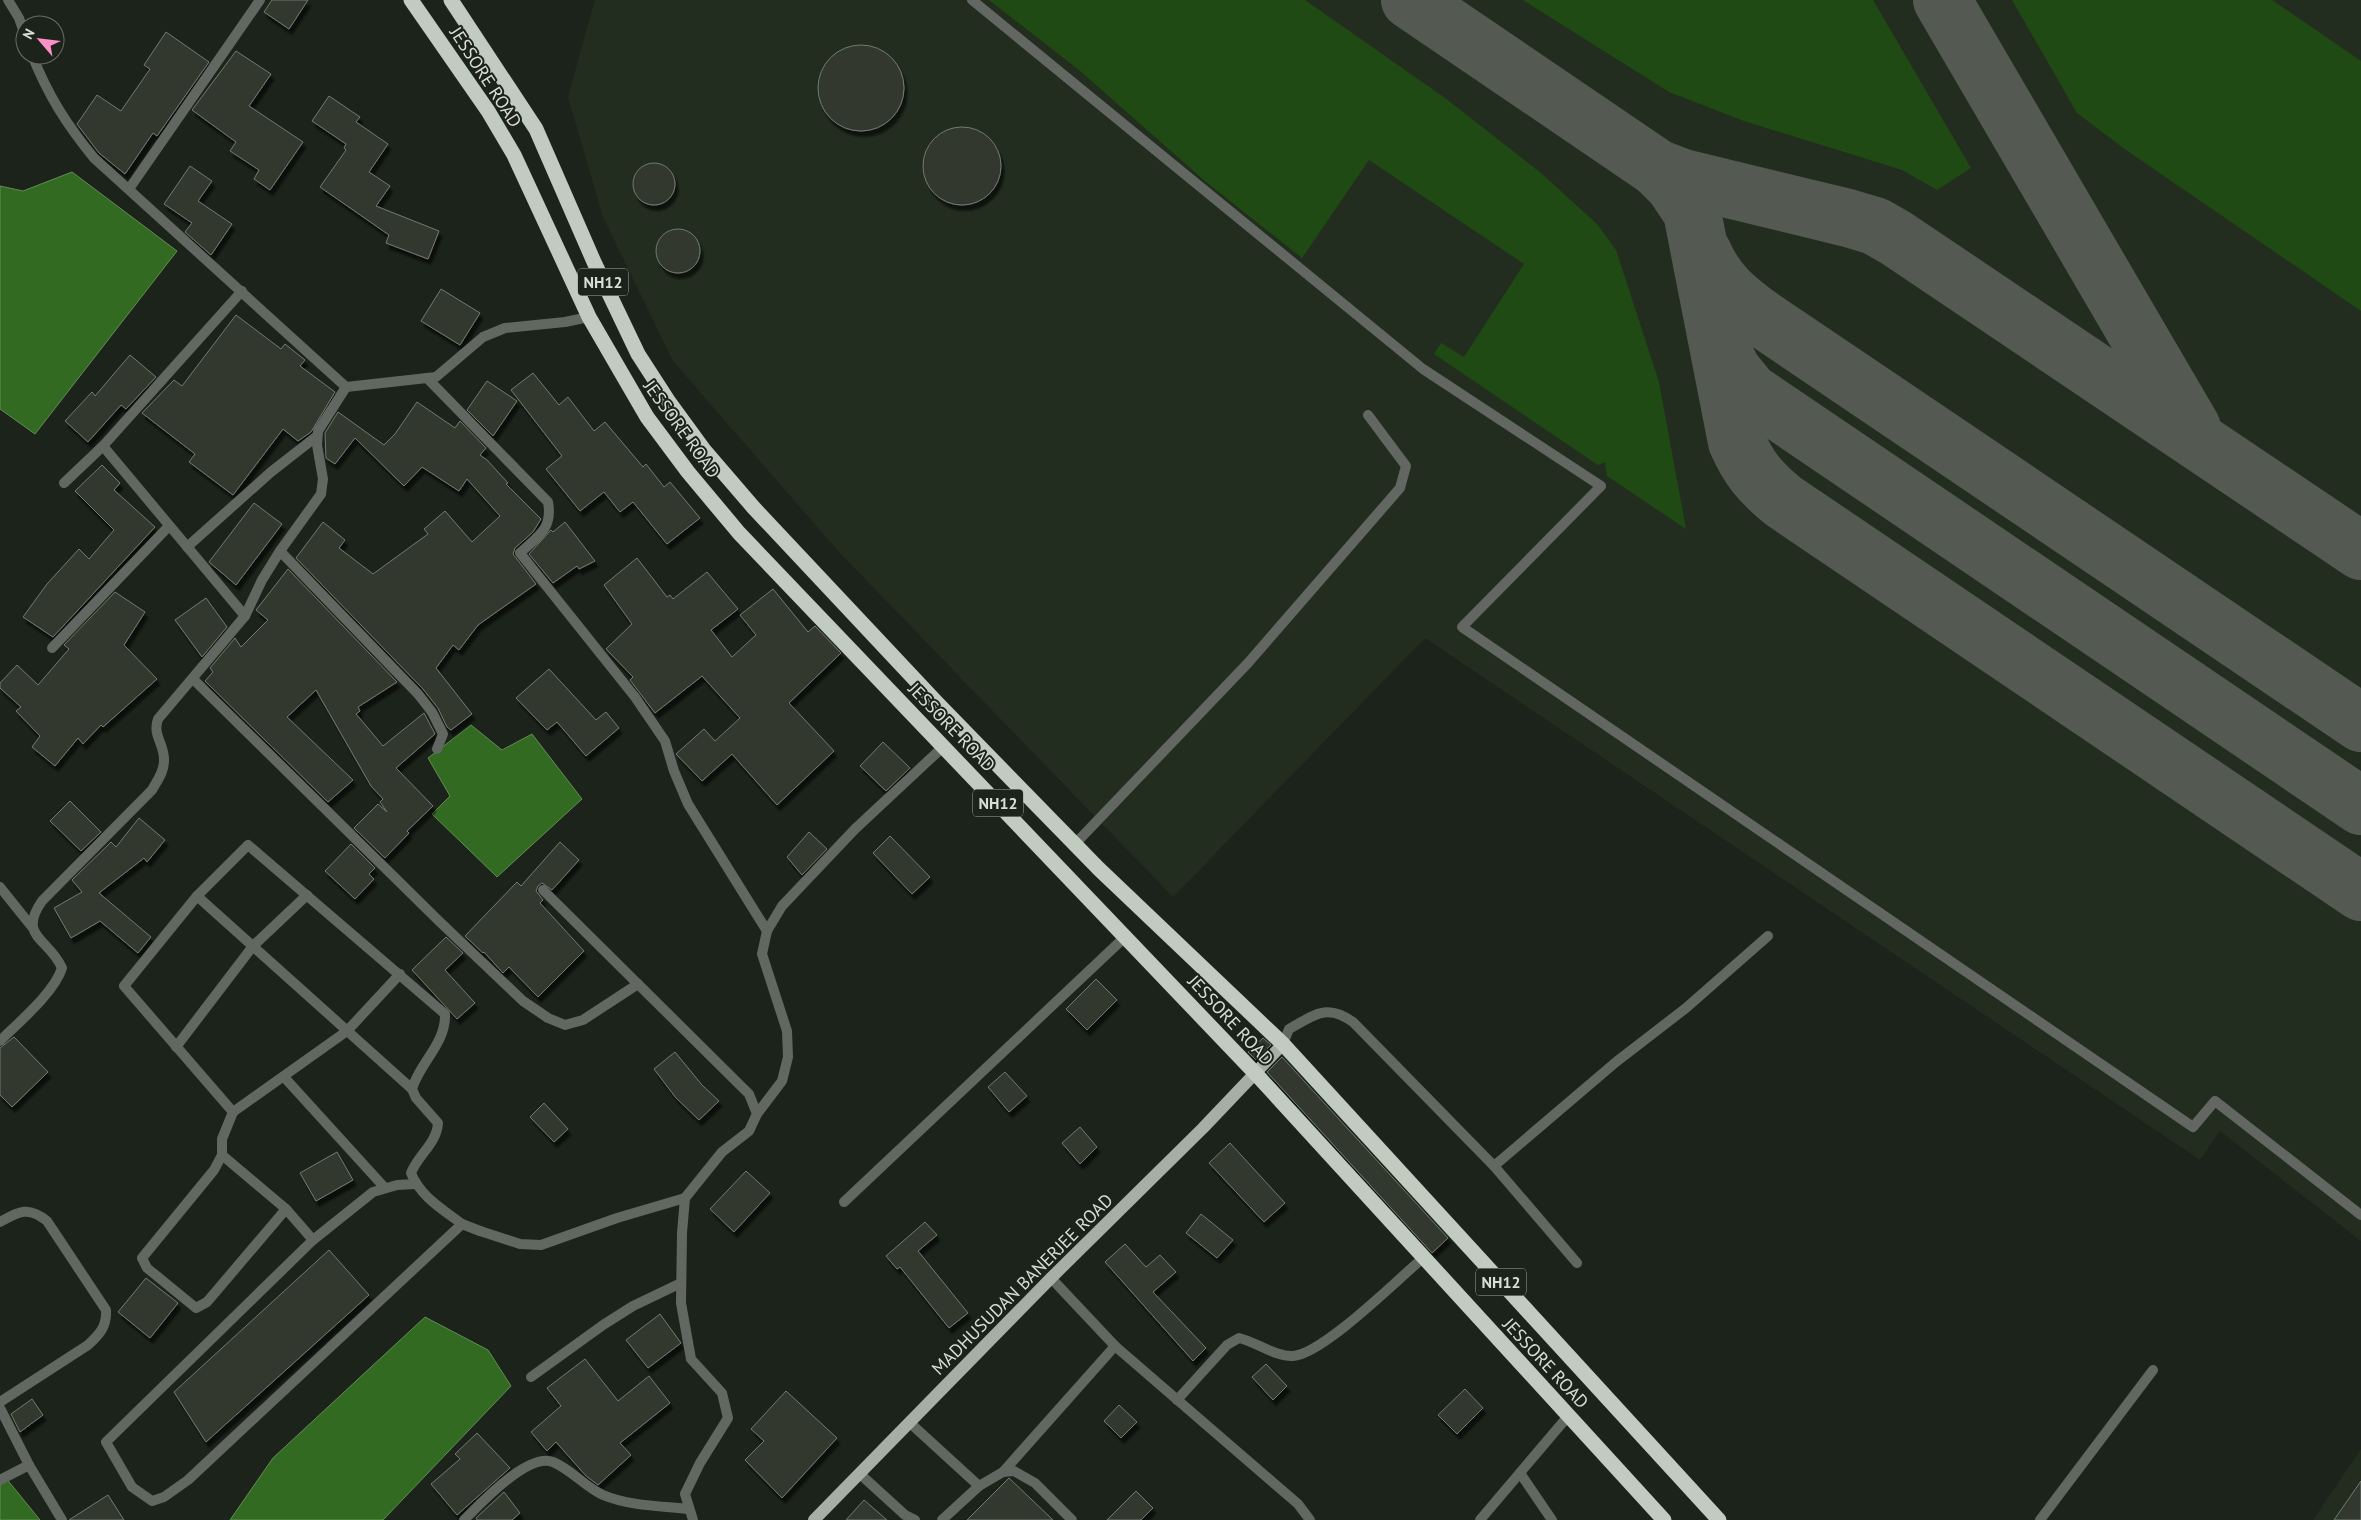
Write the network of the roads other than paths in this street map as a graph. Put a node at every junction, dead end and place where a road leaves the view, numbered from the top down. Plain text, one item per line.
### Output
1 (8, 0) edge
2 (260, 0) edge
3 (411, 0) edge
4 (450, 0) edge
5 (972, 0) edge
6 (17, 15) edge
7 (36, 65) edge
8 (129, 189) junction
9 (242, 291) junction
10 (589, 317) junction
11 (427, 378) junction
12 (346, 387) junction
13 (1368, 416) dead end
14 (317, 436) junction
15 (103, 446) junction
16 (64, 483) dead end
17 (169, 526) junction
18 (187, 547) junction
19 (280, 551) junction
20 (246, 616) junction
21 (52, 648) dead end
22 (194, 680) junction
23 (944, 746) junction
24 (437, 749) dead end
25 (1075, 844) junction
26 (0, 888) edge
27 (543, 890) dead end
28 (307, 895) junction
29 (197, 896) junction
30 (32, 927) junction
31 (767, 931) junction
32 (1126, 936) junction
33 (1768, 936) dead end
34 (253, 946) junction
35 (400, 974) junction
36 (638, 984) junction
37 (347, 1031) junction
38 (0, 1041) edge
39 (1283, 1044) junction
40 (176, 1047) junction
41 (1256, 1074) junction
42 (284, 1077) junction
43 (412, 1089) junction
44 (233, 1112) junction
45 (757, 1114) junction
46 (222, 1155) junction
47 (1494, 1166) junction
48 (415, 1184) junction
49 (385, 1188) junction
50 (686, 1198) junction
51 (844, 1202) dead end
52 (286, 1209) junction
53 (2361, 1214) edge
54 (0, 1222) edge
55 (462, 1224) junction
56 (313, 1240) junction
57 (1423, 1258) junction
58 (1577, 1263) dead end
59 (1051, 1278) junction
60 (681, 1283) junction
61 (1115, 1346) junction
62 (2153, 1370) dead end
63 (531, 1377) dead end
64 (1177, 1400) junction
65 (0, 1402) edge
66 (0, 1408) edge
67 (1568, 1415) junction
68 (909, 1422) junction
69 (29, 1465) junction
70 (1003, 1472) junction
71 (1520, 1473) junction
72 (860, 1474) junction
73 (0, 1480) edge
74 (978, 1486) junction
75 (690, 1509) junction
76 (62, 1520) edge
77 (464, 1520) edge
78 (692, 1520) edge
79 (814, 1520) edge
80 (915, 1520) edge
81 (942, 1520) edge
82 (1072, 1520) edge
83 (1310, 1520) edge
84 (1480, 1520) edge
85 (1552, 1520) edge
86 (1664, 1520) edge
87 (1719, 1520) edge
88 (2040, 1520) edge

1 - 6 street
2 - 8 street
3 - 10 highway, JESSORE ROAD / NH12
4 - 25 highway, NH12
5 - 53 street
7 - 8 street
8 - 9 street
9 - 12 street
9 - 15 street
10 - 11 street
10 - 23 highway, JESSORE ROAD / NH12
11 - 12 street
11 - 31 street
12 - 14 street
13 - 25 street
14 - 18 street
14 - 19 street
15 - 16 street
15 - 17 street
17 - 18 street
17 - 21 street
18 - 20 street
19 - 20 street
19 - 24 street
20 - 22 street
22 - 30 street
22 - 36 street
23 - 31 street
23 - 32 highway, JESSORE ROAD / NH12
25 - 39 highway, NH12
26 - 30 street
27 - 36 street
28 - 29 street
28 - 34 street
28 - 35 street
29 - 34 street
29 - 40 street
30 - 38 street
31 - 45 street
32 - 41 highway, JESSORE ROAD / NH12
32 - 51 street
33 - 47 street
34 - 37 street
34 - 40 street
35 - 37 street
35 - 43 street
36 - 45 street
37 - 42 street
37 - 43 street
39 - 41 main road, MADHUSUDAN BANERJEE ROAD
39 - 47 street
39 - 87 highway, NH12
40 - 44 street
41 - 57 highway, JESSORE ROAD / NH12
41 - 59 main road, MADHUSUDAN BANERJEE ROAD
42 - 44 street
42 - 49 street
43 - 48 street
44 - 46 street
45 - 50 street
46 - 52 street
46 - 52 street
47 - 58 street
48 - 49 street
48 - 55 street
49 - 56 street
50 - 55 street
50 - 60 street
52 - 56 street
54 - 65 street
55 - 56 street
57 - 64 street
57 - 67 highway, JESSORE ROAD / NH12
59 - 61 street
59 - 68 main road, MADHUSUDAN BANERJEE ROAD
60 - 63 street
60 - 75 street
61 - 64 street
61 - 70 street
62 - 88 street
64 - 83 street
66 - 69 street
67 - 71 street
67 - 86 highway, JESSORE ROAD / NH12
68 - 72 main road, MADHUSUDAN BANERJEE ROAD
68 - 74 street
69 - 73 street
69 - 76 street
70 - 74 street
70 - 82 street
71 - 84 street
71 - 85 street
72 - 79 main road, MADHUSUDAN BANERJEE ROAD
72 - 80 street
74 - 81 street
75 - 77 street
75 - 78 street

